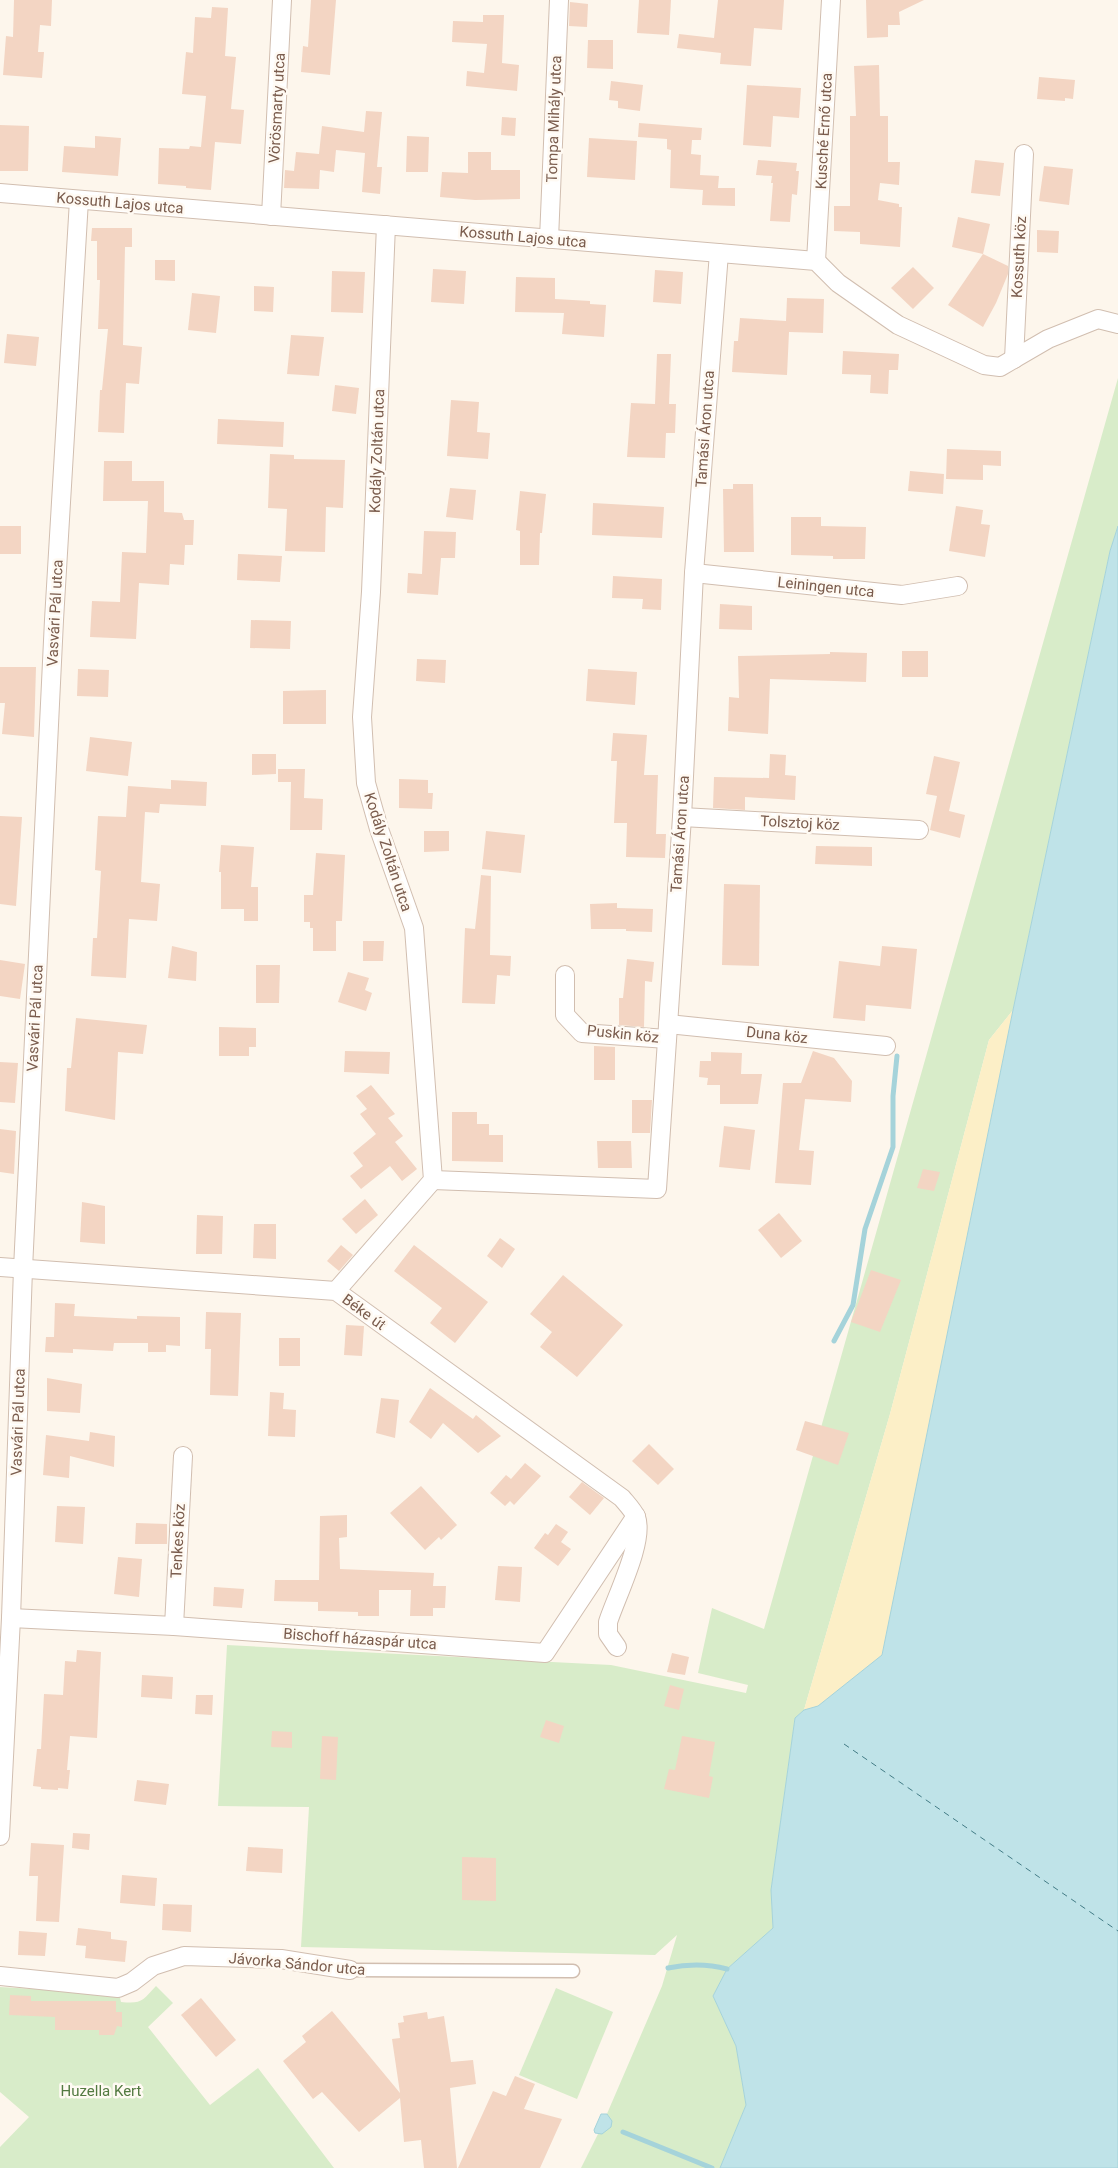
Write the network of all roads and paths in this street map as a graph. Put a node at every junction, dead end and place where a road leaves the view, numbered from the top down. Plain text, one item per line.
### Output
1 (282, 0) edge
2 (559, 0) edge
3 (831, 0) edge
4 (1024, 154) dead end
5 (0, 193) edge
6 (79, 200) junction
7 (271, 216) junction
8 (386, 225) junction
9 (549, 239) junction
10 (719, 253) junction
11 (816, 261) junction
12 (1118, 324) edge
13 (1014, 358) junction
14 (694, 573) junction
15 (958, 586) dead end
16 (682, 817) junction
17 (919, 830) dead end
18 (565, 975) dead end
19 (667, 1031) junction
20 (886, 1046) dead end
21 (433, 1180) junction
22 (0, 1267) edge
23 (23, 1269) junction
24 (336, 1291) junction
25 (183, 1456) dead end
26 (636, 1516) junction
27 (11, 1618) junction
28 (174, 1626) junction
29 (617, 1647) dead end
30 (0, 1836) edge
31 (350, 1970) joint
32 (573, 1971) dead end
33 (0, 1976) edge

1 - 7 street, Vörösmarty utca
2 - 9 street, Tompa Mihály utca
3 - 11 street, Kusché Ernő utca
4 - 13 street, Kossuth köz
5 - 6 street, Kossuth Lajos utca
6 - 7 street, Kossuth Lajos utca
6 - 23 street, Vasvári Pál utca
7 - 8 street, Kossuth Lajos utca
8 - 9 street, Kossuth Lajos utca
8 - 21 street, Kodály Zoltán utca
9 - 10 street, Kossuth Lajos utca
10 - 11 street, Kossuth Lajos utca
10 - 14 street, Tamási Áron utca
11 - 13 street
12 - 13 street
14 - 15 street, Leiningen utca
14 - 16 street, Tamási Áron utca
16 - 17 street, Tolsztoj köz
16 - 19 street, Tamási Áron utca
18 - 19 street, Puskin köz
19 - 20 street, Duna köz
19 - 21 street, Tamási Áron utca
21 - 24 street
22 - 23 street, Béke út
23 - 24 street, Béke út
23 - 27 street, Vasvári Pál utca
24 - 26 street, Béke út
25 - 28 street, Tenkes köz
26 - 28 street, Bischoff házaspár utca
26 - 29 street
27 - 28 street, Bischoff házaspár utca
27 - 30 street, Vasvári Pál utca
31 - 32 street, Jávorka Sándor utca
31 - 33 street, Jávorka Sándor utca

